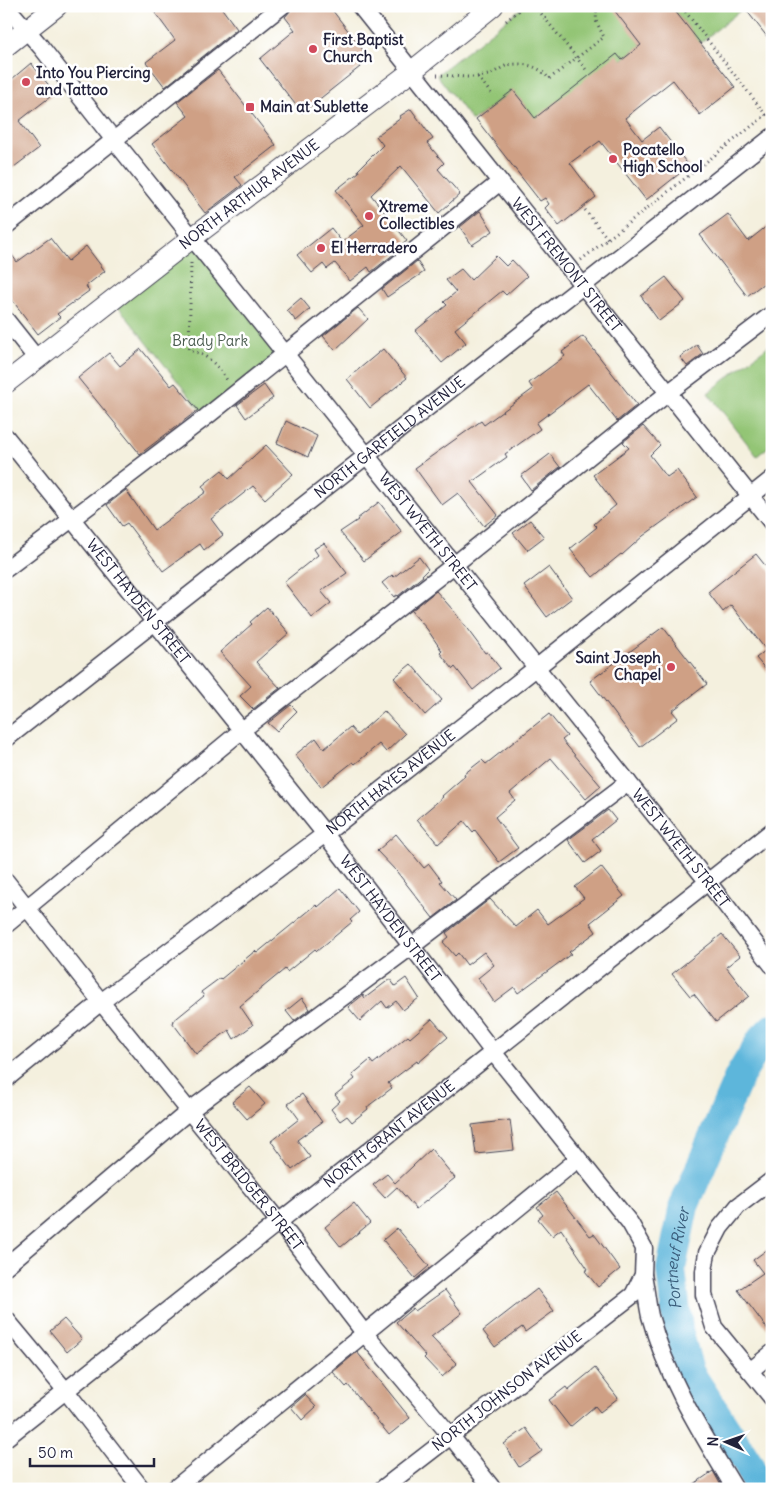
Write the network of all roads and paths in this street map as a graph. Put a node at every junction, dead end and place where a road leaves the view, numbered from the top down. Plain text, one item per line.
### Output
1 (6, 6) edge
2 (57, 6) edge
3 (282, 6) edge
4 (360, 6) edge
5 (493, 6) edge
6 (535, 6) edge
7 (597, 6) edge
8 (681, 6) edge
9 (26, 31) junction
10 (6, 46) edge
11 (576, 58) junction
12 (412, 72) junction
13 (588, 72) dead end
14 (478, 77) junction
15 (443, 83) dead end
16 (494, 96) dead end
17 (772, 137) edge
18 (114, 140) junction
19 (500, 182) junction
20 (585, 210) dead end
21 (6, 226) edge
22 (192, 238) junction
23 (608, 239) junction
24 (580, 261) dead end
25 (583, 286) junction
26 (772, 314) edge
27 (6, 320) edge
28 (286, 354) junction
29 (37, 359) junction
30 (6, 383) edge
31 (668, 393) junction
32 (230, 398) junction
33 (6, 437) edge
34 (367, 456) junction
35 (772, 479) edge
36 (750, 496) junction
37 (72, 518) junction
38 (772, 523) edge
39 (454, 565) junction
40 (6, 569) edge
41 (155, 622) junction
42 (536, 668) junction
43 (241, 730) junction
44 (6, 739) edge
45 (628, 782) junction
46 (772, 831) edge
47 (325, 834) junction
48 (6, 880) edge
49 (708, 882) junction
50 (28, 908) junction
51 (6, 925) edge
52 (412, 946) junction
53 (772, 965) edge
54 (101, 1002) junction
55 (493, 1052) junction
56 (6, 1079) edge
57 (189, 1111) junction
58 (578, 1159) junction
59 (772, 1180) edge
60 (279, 1222) junction
61 (6, 1266) edge
62 (643, 1275) junction
63 (633, 1294) joint
64 (6, 1319) edge
65 (365, 1334) junction
66 (772, 1353) edge
67 (750, 1370) junction
68 (66, 1391) junction
69 (772, 1398) edge
70 (450, 1435) junction
71 (6, 1438) edge
72 (142, 1489) edge
73 (174, 1489) edge
74 (382, 1489) edge
75 (493, 1489) edge
76 (735, 1489) edge

1 - 9 street, WEST WYETH STREET
2 - 9 main road
3 - 18 street
4 - 12 street, WEST FREMONT STREET
5 - 12 main road, NORTH ARTHUR AVENUE
6 - 11 path
7 - 11 path
8 - 23 path
9 - 10 main road
9 - 18 street, WEST WYETH STREET
11 - 13 path
11 - 14 path
12 - 19 street, WEST FREMONT STREET
12 - 22 main road, NORTH ARTHUR AVENUE
14 - 15 path
14 - 16 path
17 - 25 street, NORTH GARFIELD AVENUE
18 - 21 street
18 - 22 street, WEST WYETH STREET
19 - 25 street, WEST FREMONT STREET
19 - 28 street
20 - 23 path
22 - 28 street, WEST WYETH STREET
22 - 29 main road, NORTH ARTHUR AVENUE
22 - 32 path
23 - 24 path
25 - 31 street, WEST FREMONT STREET
25 - 34 street, NORTH GARFIELD AVENUE
26 - 31 street
27 - 29 street
28 - 32 street
28 - 34 street, WEST WYETH STREET
29 - 30 main road, NORTH ARTHUR AVENUE
31 - 36 street, WEST FREMONT STREET
31 - 39 street
32 - 37 street
33 - 37 street, WEST HAYDEN STREET
34 - 39 street, WEST WYETH STREET
34 - 41 street, NORTH GARFIELD AVENUE
35 - 36 street, NORTH HAYES AVENUE
36 - 38 street, WEST FREMONT STREET
36 - 42 street, NORTH HAYES AVENUE
37 - 40 street
37 - 41 street, WEST HAYDEN STREET
39 - 42 street, WEST WYETH STREET
39 - 43 street
41 - 43 street, WEST HAYDEN STREET
41 - 44 street, NORTH GARFIELD AVENUE
42 - 45 street, WEST WYETH STREET
42 - 47 street, NORTH HAYES AVENUE
43 - 47 street, WEST HAYDEN STREET
43 - 50 street
45 - 49 street, WEST WYETH STREET
45 - 52 street
46 - 49 street, NORTH GRANT AVENUE
47 - 52 street, WEST HAYDEN STREET
47 - 54 street, NORTH HAYES AVENUE
48 - 50 street, WEST BRIDGER STREET
49 - 53 street, WEST WYETH STREET
49 - 55 street, NORTH GRANT AVENUE
50 - 51 street
50 - 54 street, WEST BRIDGER STREET
52 - 55 street, WEST HAYDEN STREET
52 - 57 street
54 - 56 street, NORTH HAYES AVENUE
54 - 57 street, WEST BRIDGER STREET
55 - 58 street, WEST HAYDEN STREET
55 - 60 street, NORTH GRANT AVENUE
57 - 60 street, WEST BRIDGER STREET
57 - 61 street
58 - 62 street, WEST HAYDEN STREET
58 - 65 street
59 - 67 street
60 - 65 street, WEST BRIDGER STREET
60 - 68 street, NORTH GRANT AVENUE
62 - 63 street, WEST HAYDEN STREET
62 - 76 street
63 - 70 street, NORTH JOHNSON AVENUE
64 - 68 street
65 - 70 street, WEST BRIDGER STREET
65 - 73 street
66 - 67 street
67 - 69 street
68 - 71 street, NORTH GRANT AVENUE
68 - 72 street
70 - 74 street, NORTH JOHNSON AVENUE
70 - 75 street, WEST BRIDGER STREET

